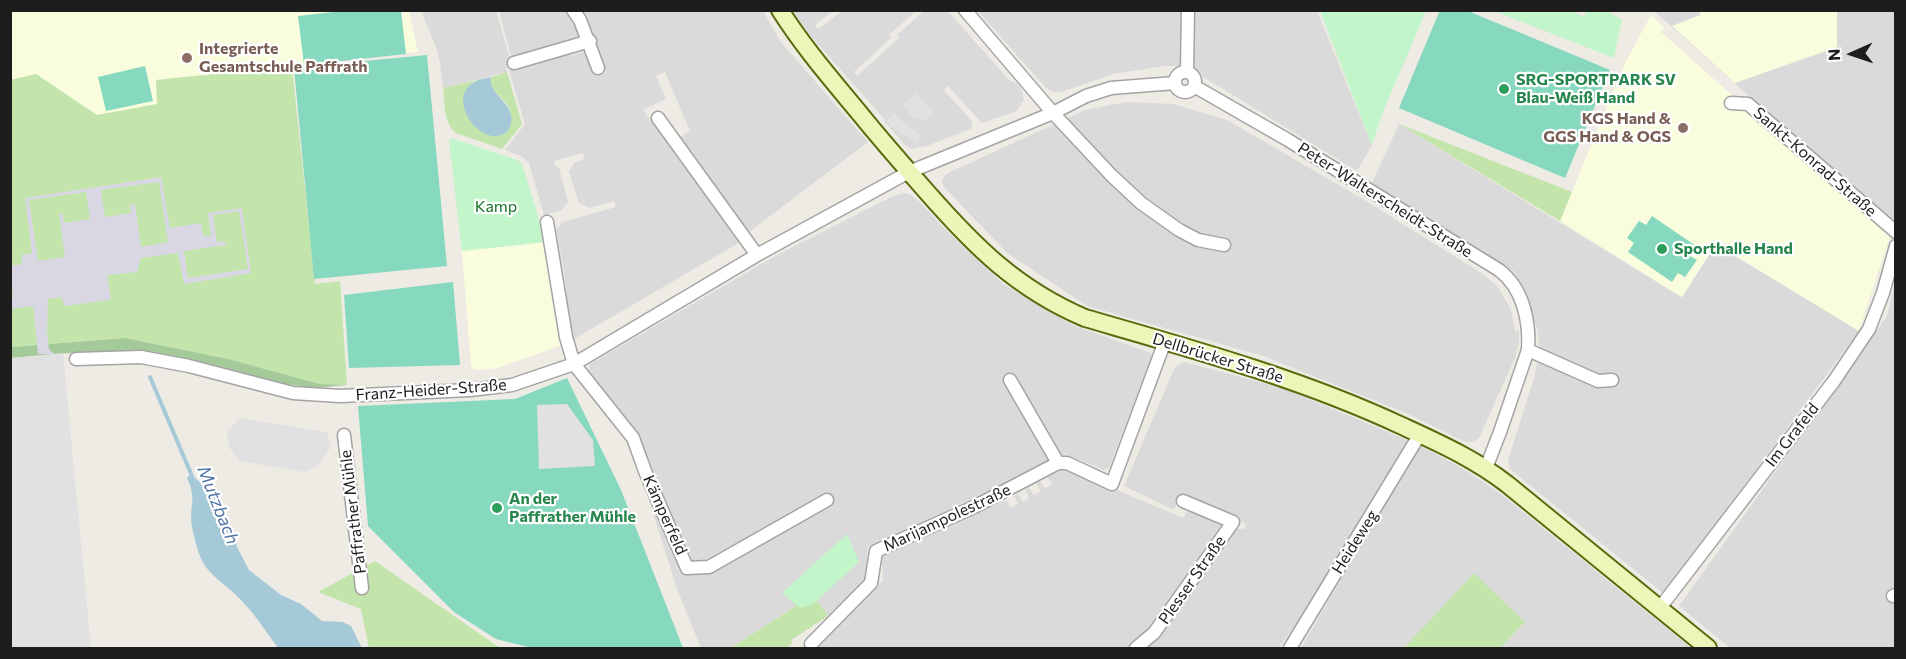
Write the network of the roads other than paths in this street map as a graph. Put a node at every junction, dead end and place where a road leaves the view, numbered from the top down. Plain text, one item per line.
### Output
1 (573, 10) edge
2 (780, 10) edge
3 (965, 10) edge
4 (1188, 10) edge
5 (590, 41) junction
6 (514, 63) dead end
7 (598, 68) dead end
8 (1187, 72) junction
9 (1174, 83) junction
10 (1194, 86) junction
11 (1731, 103) dead end
12 (1053, 112) junction
13 (658, 118) dead end
14 (909, 172) junction
15 (547, 222) dead end
16 (1896, 232) edge
17 (1224, 245) dead end
18 (1896, 246) edge
19 (757, 255) junction
20 (1165, 341) junction
21 (1528, 350) junction
22 (76, 359) dead end
23 (574, 364) junction
24 (1010, 380) dead end
25 (1612, 380) dead end
26 (1420, 434) junction
27 (344, 435) dead end
28 (1058, 463) junction
29 (1486, 468) junction
30 (827, 500) dead end
31 (1183, 501) dead end
32 (362, 588) dead end
33 (1659, 609) junction
34 (811, 644) dead end
35 (1137, 648) edge
36 (1290, 648) edge
37 (1708, 648) edge

1 - 5 street
2 - 14 main road, Dellbrücker Straße
3 - 12 street
4 - 8 street
5 - 6 street
5 - 7 street
8 - 9 street
8 - 10 street
9 - 10 street, Peter-Walterscheidt-Straße
9 - 12 street, Peter-Walterscheidt-Straße
10 - 21 street, Peter-Walterscheidt-Straße
11 - 16 street, Sankt-Konrad-Straße
12 - 14 street, Peter-Walterscheidt-Straße
12 - 17 street
13 - 19 street
14 - 19 street, Franz-Heider-Straße
14 - 20 main road, Dellbrücker Straße
15 - 23 street
18 - 33 street, Im Grafeld
19 - 23 street, Franz-Heider-Straße
20 - 26 main road, Dellbrücker Straße
20 - 28 street
21 - 25 street
21 - 29 street, Peter-Walterscheidt-Straße
22 - 23 street, Franz-Heider-Straße
23 - 30 street, Kämperfeld
24 - 28 street
26 - 29 main road, Dellbrücker Straße
26 - 36 street, Heideweg
27 - 32 street, Paffrather Mühle
28 - 34 street, Marijampolestraße
29 - 33 main road, Dellbrücker Straße
31 - 35 street, Plesser Straße
33 - 37 main road, Dellbrücker Straße

